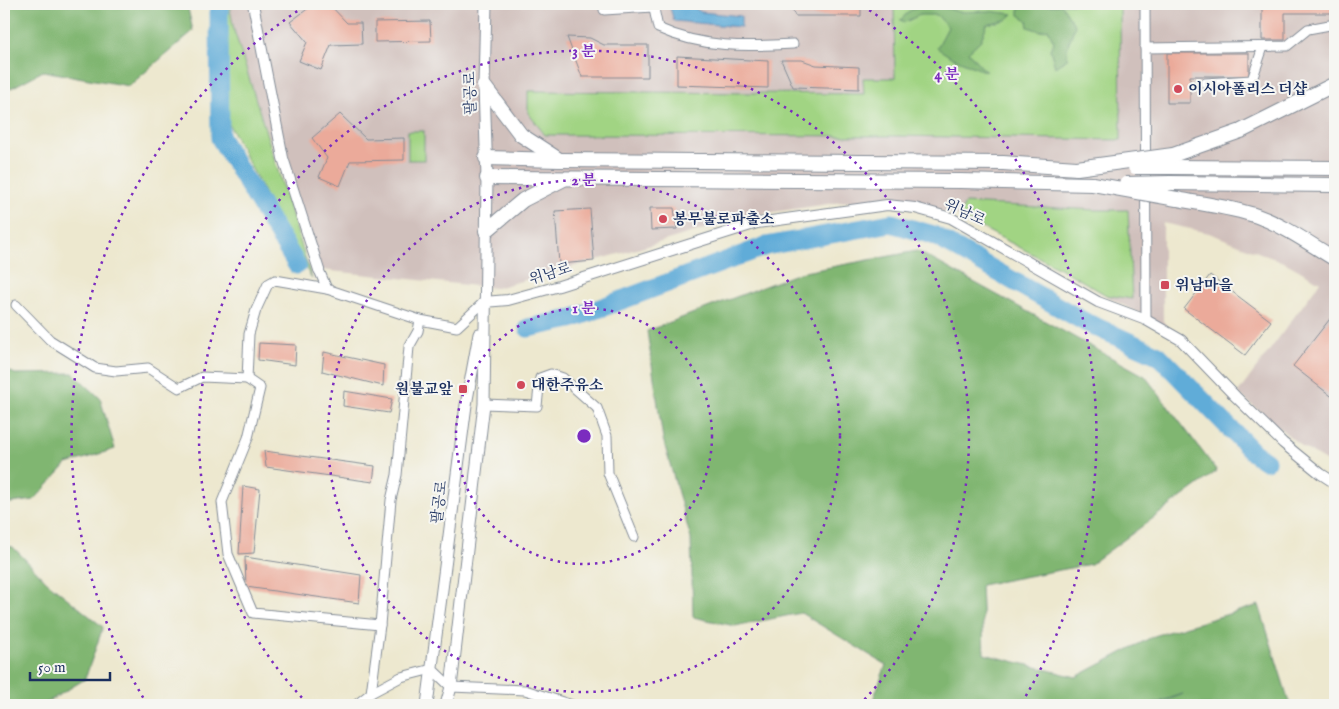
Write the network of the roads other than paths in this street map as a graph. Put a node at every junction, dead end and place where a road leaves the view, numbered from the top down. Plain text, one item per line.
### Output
1 (253, 4) edge
2 (486, 4) edge
3 (1145, 4) edge
4 (653, 6) edge
5 (604, 10) dead end
6 (1335, 24) edge
7 (793, 44) dead end
8 (1145, 48) junction
9 (1263, 48) junction
10 (1205, 83) dead end
11 (1335, 84) edge
12 (484, 86) junction
13 (486, 158) junction
14 (559, 160) junction
15 (1171, 161) junction
16 (1335, 168) edge
17 (487, 178) junction
18 (564, 178) junction
19 (1093, 184) junction
20 (1335, 185) edge
21 (1267, 221) junction
22 (486, 231) junction
23 (1335, 259) edge
24 (1335, 269) edge
25 (319, 270) joint
26 (327, 288) junction
27 (484, 302) junction
28 (16, 305) dead end
29 (420, 320) junction
30 (1146, 320) junction
31 (247, 379) junction
32 (484, 404) junction
33 (1335, 483) edge
34 (634, 537) dead end
35 (380, 625) junction
36 (432, 669) junction
37 (451, 687) junction
38 (371, 693) junction
39 (356, 705) edge
40 (427, 705) edge
41 (446, 705) edge
42 (572, 705) edge

1 - 25 street
2 - 12 main road, 팔공로
3 - 8 street
4 - 5 street
4 - 7 street
6 - 9 street
8 - 9 street
8 - 30 street
9 - 10 street
11 - 15 highway
12 - 13 main road, 팔공로
12 - 14 highway
13 - 14 highway
13 - 17 main road, 팔공로
14 - 15 highway, bridge
15 - 16 highway
17 - 18 highway
17 - 22 main road, 팔공로
18 - 19 highway
18 - 22 highway
19 - 20 highway, bridge
19 - 21 highway, bridge
21 - 23 highway
21 - 24 highway
22 - 27 main road, 팔공로
25 - 26 street
26 - 29 street
26 - 31 street
27 - 29 street
27 - 30 street, 위남로
27 - 32 main road, 팔공로
27 - 36 main road, 팔공로
28 - 31 street
29 - 35 street
30 - 33 street, 위남로
31 - 35 street
32 - 34 street
32 - 37 main road, 팔공로
35 - 38 street
36 - 37 street
36 - 38 street
36 - 40 main road, 팔공로
37 - 41 main road, 팔공로
37 - 42 street
38 - 39 street

